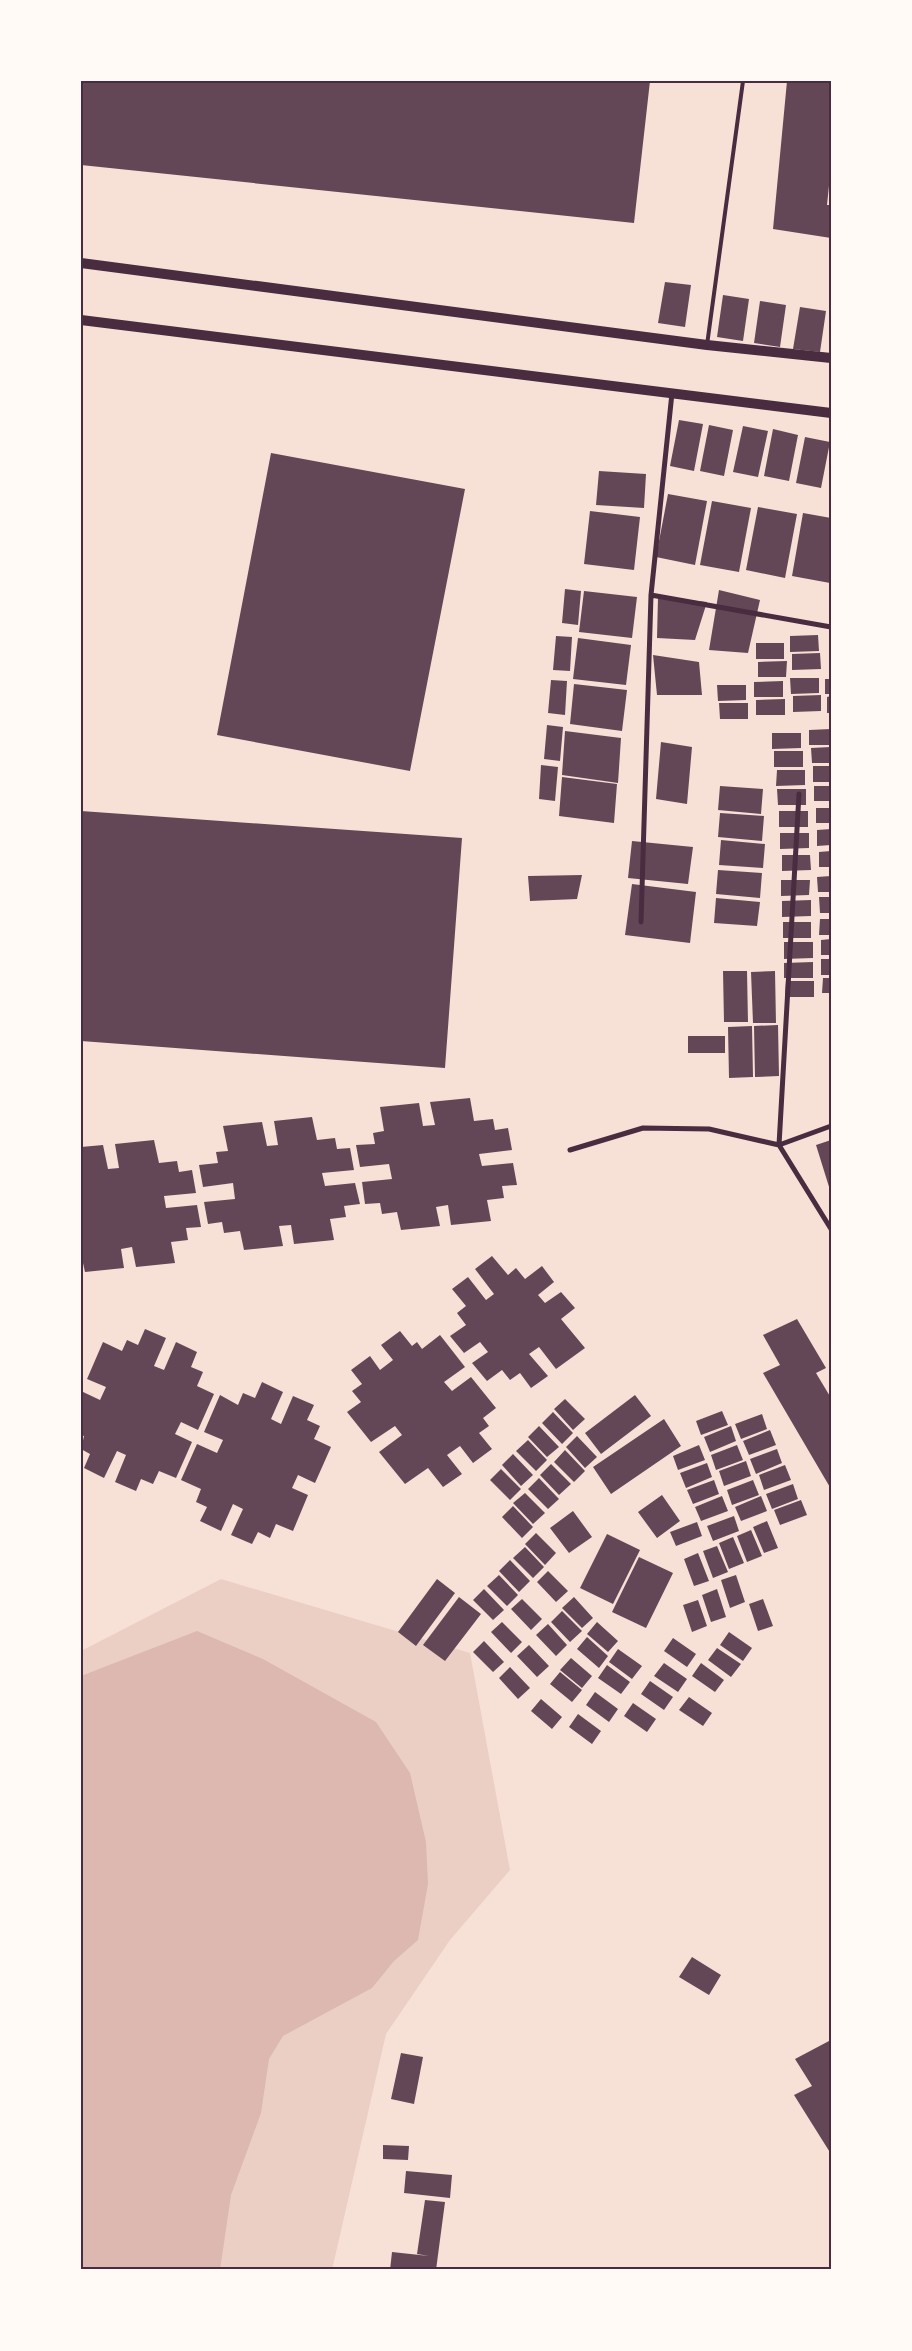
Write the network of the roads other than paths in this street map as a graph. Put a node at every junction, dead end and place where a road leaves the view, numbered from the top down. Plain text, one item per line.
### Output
1 (744, 81) edge
2 (81, 263) edge
3 (81, 320) edge
4 (707, 345) junction
5 (831, 358) edge
6 (672, 393) junction
7 (831, 413) edge
8 (651, 595) junction
9 (831, 627) edge
10 (799, 794) dead end
11 (641, 922) dead end
12 (831, 1126) edge
13 (779, 1145) junction
14 (570, 1150) dead end
15 (831, 1229) edge

1 - 4 lane
2 - 4 main road
3 - 6 main road
4 - 5 main road
6 - 7 main road
6 - 8 street
8 - 9 street
8 - 11 street
10 - 13 street
12 - 13 street
13 - 14 street
13 - 15 street

